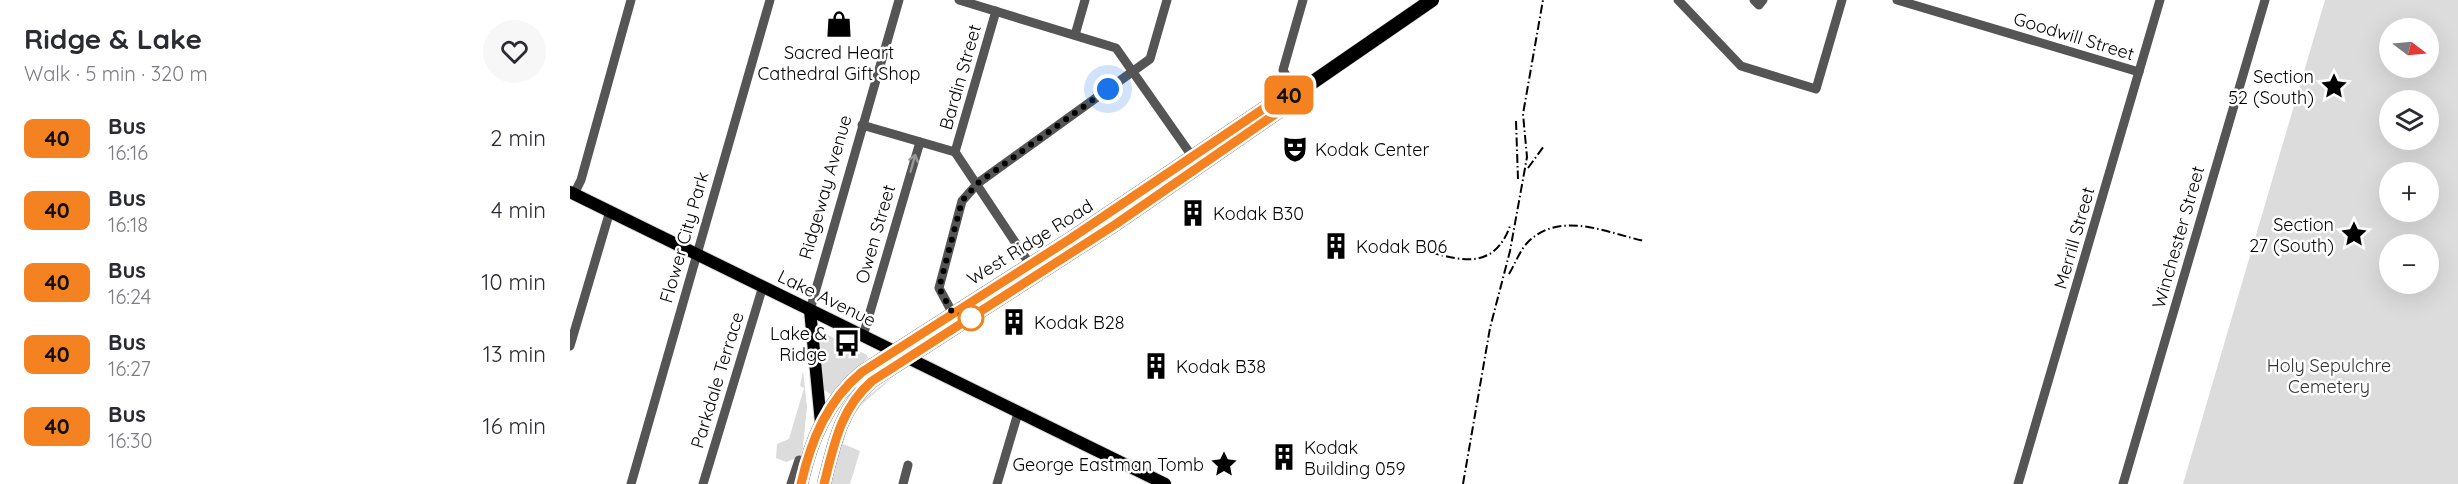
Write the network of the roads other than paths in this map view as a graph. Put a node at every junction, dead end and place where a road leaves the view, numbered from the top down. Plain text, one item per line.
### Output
1 (631, 0) edge
2 (770, 0) edge
3 (898, 0) edge
4 (959, 0) edge
5 (1085, 0) edge
6 (1167, 0) edge
7 (1303, 0) edge
8 (1432, 0) edge
9 (1678, 0) edge
10 (1754, 0) edge
11 (1764, 0) edge
12 (1842, 0) edge
13 (1897, 0) edge
14 (2160, 0) edge
15 (2265, 0) edge
16 (1932, 5) edge
17 (996, 11) junction
18 (1074, 35) junction
19 (1133, 71) junction
20 (2139, 72) junction
21 (1297, 93) junction
22 (862, 124) junction
23 (920, 142) junction
24 (955, 152) junction
25 (1195, 161) junction
26 (978, 183) junction
27 (572, 193) edge
28 (610, 211) junction
29 (696, 253) junction
30 (1034, 270) junction
31 (763, 286) junction
32 (810, 309) junction
33 (952, 312) junction
34 (863, 336) junction
35 (570, 346) edge
36 (892, 351) junction
37 (907, 358) junction
38 (1018, 413) junction
39 (821, 423) junction
40 (810, 448) junction
41 (799, 460) joint
42 (908, 465) dead end
43 (632, 484) edge
44 (703, 484) edge
45 (791, 484) edge
46 (801, 484) edge
47 (820, 484) edge
48 (824, 484) edge
49 (903, 484) edge
50 (998, 484) edge
51 (1165, 484) edge
52 (2018, 484) edge
53 (2123, 484) edge

1 - 27 street
2 - 29 street, Flower City Park
3 - 22 street, Ridgeway Avenue
4 - 17 street
5 - 18 street
6 - 19 street
7 - 21 street
8 - 21 highway, West Ridge Road
9 - 12 street
10 - 11 street
13 - 16 street, Goodwill Street
14 - 20 street, Merrill Street
15 - 53 street, Winchester Street
16 - 20 street, Goodwill Street
17 - 18 street
17 - 24 street, Bardin Street
18 - 19 street
19 - 25 street
19 - 26 street
20 - 52 street, Merrill Street
21 - 25 highway, West Ridge Road
22 - 23 street
22 - 32 street, Ridgeway Avenue
23 - 24 street
34 -> 23 street, Owen Street
24 - 26 street
25 - 30 highway, West Ridge Road
26 - 30 street
26 - 33 street
27 - 28 main road, Lake Avenue
28 - 29 main road, Lake Avenue
28 - 35 street
29 - 31 main road, Lake Avenue
29 - 43 street, Flower City Park
30 - 33 highway, West Ridge Road
30 - 37 highway, West Ridge Road
31 - 32 main road, Lake Avenue
31 - 44 street, Parkdale Terrace
32 - 34 main road, Lake Avenue
32 - 39 main road, Ridgeway Avenue
33 - 36 highway, West Ridge Road
34 - 36 main road, Lake Avenue
36 - 37 main road, Lake Avenue
36 - 39 highway, West Ridge Road
37 - 38 main road, Lake Avenue
37 - 48 highway, West Ridge Road
38 - 50 street
38 - 51 main road, Lake Avenue
39 - 40 highway, West Ridge Road
39 - 47 highway
40 - 41 highway
40 - 46 highway, West Ridge Road
41 - 45 street
42 - 49 street

